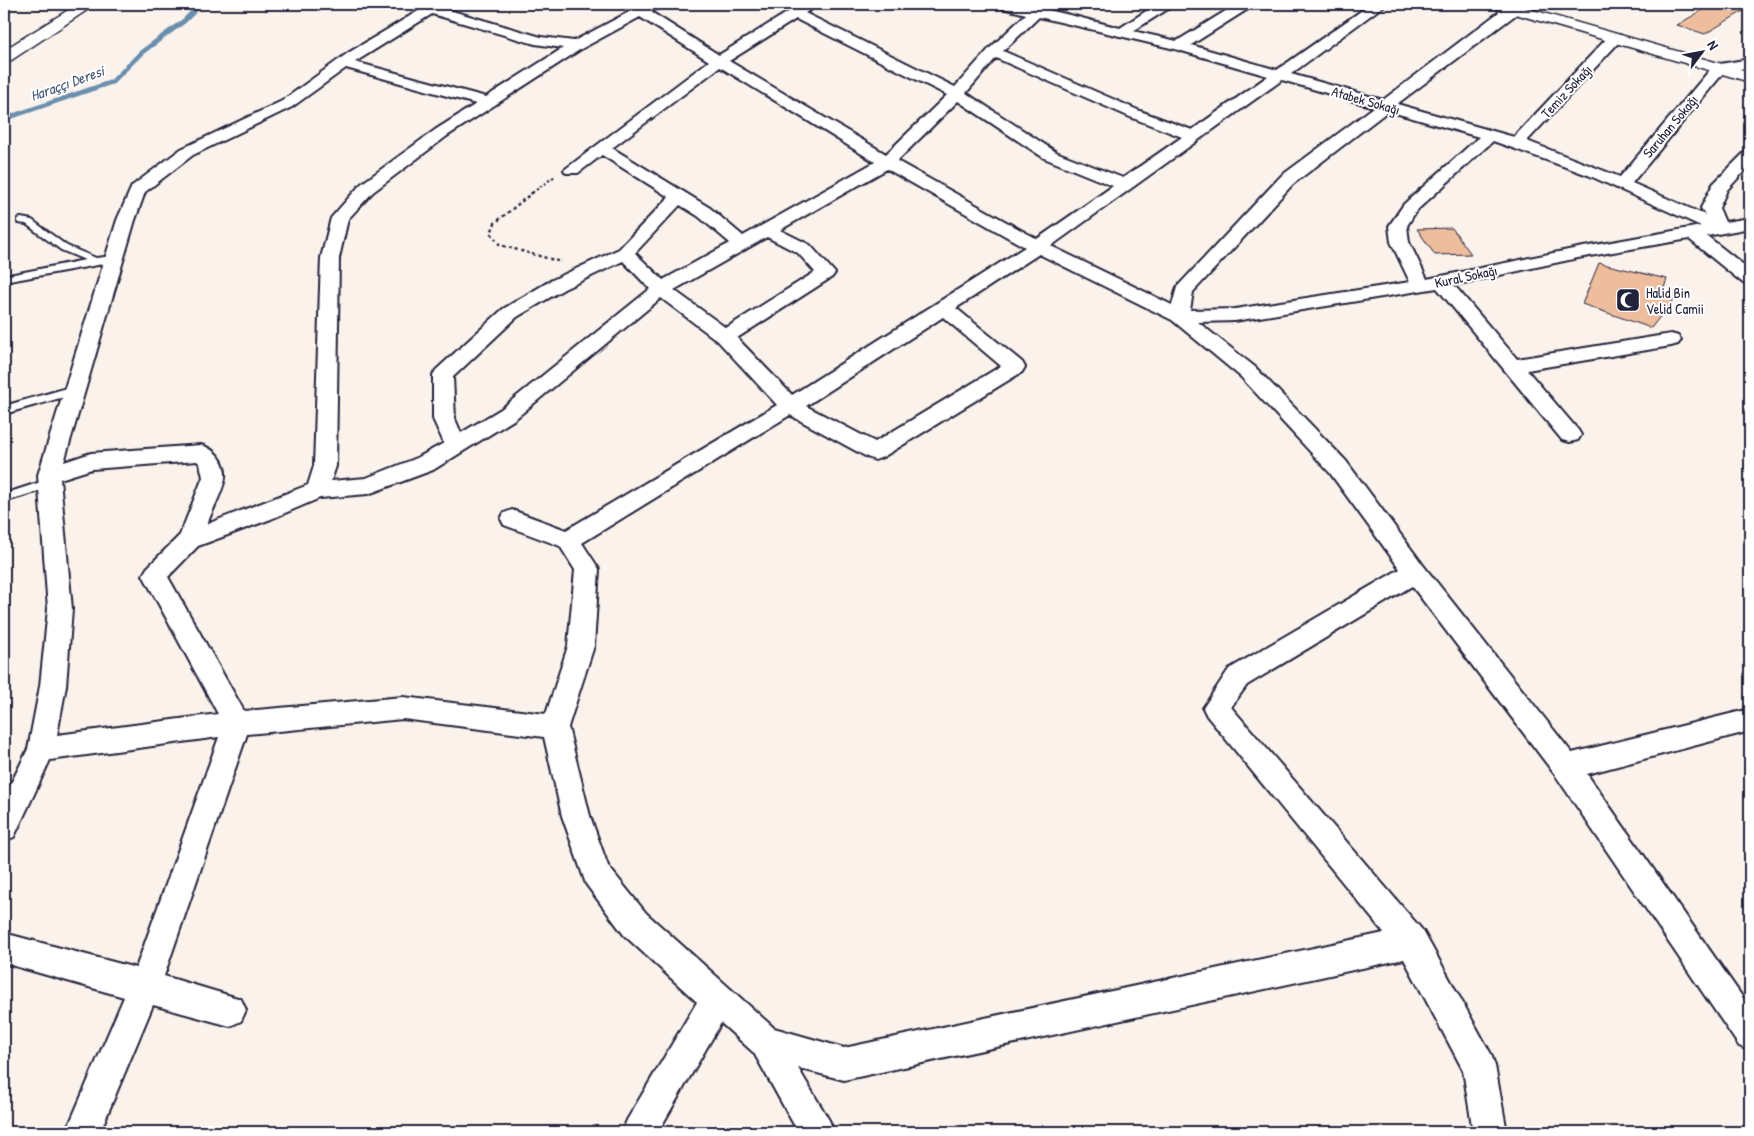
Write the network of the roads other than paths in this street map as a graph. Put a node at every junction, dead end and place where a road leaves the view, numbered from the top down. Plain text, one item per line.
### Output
1 (88, 4) edge
2 (810, 4) edge
3 (1003, 4) edge
4 (1166, 4) edge
5 (1246, 4) edge
6 (1379, 4) edge
7 (1496, 4) edge
8 (434, 6) edge
9 (643, 6) edge
10 (1517, 6) edge
11 (1074, 8) dead end
12 (1037, 12) junction
13 (795, 13) junction
14 (1058, 16) junction
15 (1124, 31) junction
16 (1615, 38) junction
17 (576, 46) junction
18 (1179, 46) junction
19 (994, 52) junction
20 (4, 57) edge
21 (719, 61) junction
22 (344, 62) junction
23 (1750, 63) edge
24 (1719, 68) junction
25 (1280, 75) junction
26 (1750, 77) edge
27 (957, 94) junction
28 (488, 102) junction
29 (1386, 106) junction
30 (1193, 136) junction
31 (1489, 136) junction
32 (1517, 143) junction
33 (602, 148) junction
34 (1750, 158) edge
35 (887, 162) junction
36 (572, 170) road end
37 (1125, 185) junction
38 (1622, 185) junction
39 (679, 196) junction
40 (20, 221) dead end
41 (1750, 223) edge
42 (1719, 228) junction
43 (765, 229) junction
44 (1691, 232) junction
45 (741, 243) junction
46 (1038, 247) junction
47 (625, 254) junction
48 (105, 260) junction
49 (4, 279) edge
50 (1750, 279) edge
51 (1441, 281) junction
52 (1421, 286) junction
53 (661, 289) junction
54 (944, 308) junction
55 (1179, 316) junction
56 (725, 337) junction
57 (1671, 340) dead end
58 (1512, 366) junction
59 (74, 390) junction
60 (790, 406) junction
61 (4, 410) edge
62 (1570, 435) dead end
63 (456, 446) junction
64 (49, 479) junction
65 (317, 490) junction
66 (4, 498) edge
67 (512, 519) dead end
68 (190, 540) junction
69 (568, 540) junction
70 (1415, 572) junction
71 (1750, 720) edge
72 (237, 723) junction
73 (555, 726) junction
74 (42, 749) junction
75 (1566, 767) junction
76 (4, 828) edge
77 (1412, 942) junction
78 (4, 948) edge
79 (145, 986) junction
80 (717, 998) junction
81 (230, 1010) dead end
82 (1750, 1034) edge
83 (765, 1042) junction
84 (83, 1132) edge
85 (639, 1132) edge
86 (817, 1132) edge
87 (1490, 1132) edge

1 - 20 street
2 - 13 street
3 - 12 street, Atabek Sokağı
4 - 15 street
5 - 18 street
6 - 25 street
7 - 10 street
8 - 17 street
8 - 22 street
9 - 17 street
9 - 21 street
10 - 16 street
10 - 29 street
11 - 14 street
12 - 14 street, Atabek Sokağı
12 - 19 street
13 - 21 street
13 - 27 street
14 - 15 street, Atabek Sokağı
15 - 18 street, Atabek Sokağı
16 - 24 street
16 - 32 street, Temiz Sokağı
17 - 28 street
18 - 25 street, Atabek Sokağı
19 - 27 street
19 - 30 street
21 - 33 street
21 - 35 street
22 - 28 street
22 - 48 street
23 - 24 street
24 - 26 street
24 - 38 street, Saruhan Sokağı
25 - 29 street, Atabek Sokağı
25 - 30 street
27 - 35 street
27 - 37 street
28 - 65 street
29 - 31 street, Atabek Sokağı
29 - 55 street
30 - 37 street
31 - 32 street, Atabek Sokağı
31 - 52 street
32 - 38 street, Atabek Sokağı
33 - 36 street
33 - 39 street
34 - 42 street
35 - 43 street
35 - 46 street
37 - 46 street
38 - 42 street, Atabek Sokağı
39 - 45 street
39 - 47 street
40 - 48 lane
41 - 42 street, Kural Sokağı
42 - 44 street, Kural Sokağı
43 - 45 street
43 - 56 street
44 - 50 street
44 - 51 street, Kural Sokağı
45 - 53 street
46 - 54 street
46 - 55 street
47 - 53 street
47 - 63 street
48 - 49 lane
48 - 59 street
51 - 52 street, Kural Sokağı
51 - 58 street
52 - 55 street, Kural Sokağı
53 - 56 street
53 - 63 street
54 - 60 street
54 - 60 street
55 - 70 street
56 - 60 street
57 - 58 street
58 - 62 street
59 - 61 lane
59 - 64 street
60 - 69 street
63 - 65 street
64 - 66 lane
64 - 68 street
64 - 74 street
65 - 68 street
67 - 69 street
68 - 72 street
69 - 73 street
70 - 75 street
70 - 77 street
71 - 75 street
72 - 73 street
72 - 74 street
72 - 79 street
73 - 80 street
74 - 76 street
75 - 82 street
77 - 83 street
77 - 87 street
78 - 79 street
79 - 81 street
79 - 84 street
80 - 83 street
80 - 85 street
83 - 86 street

